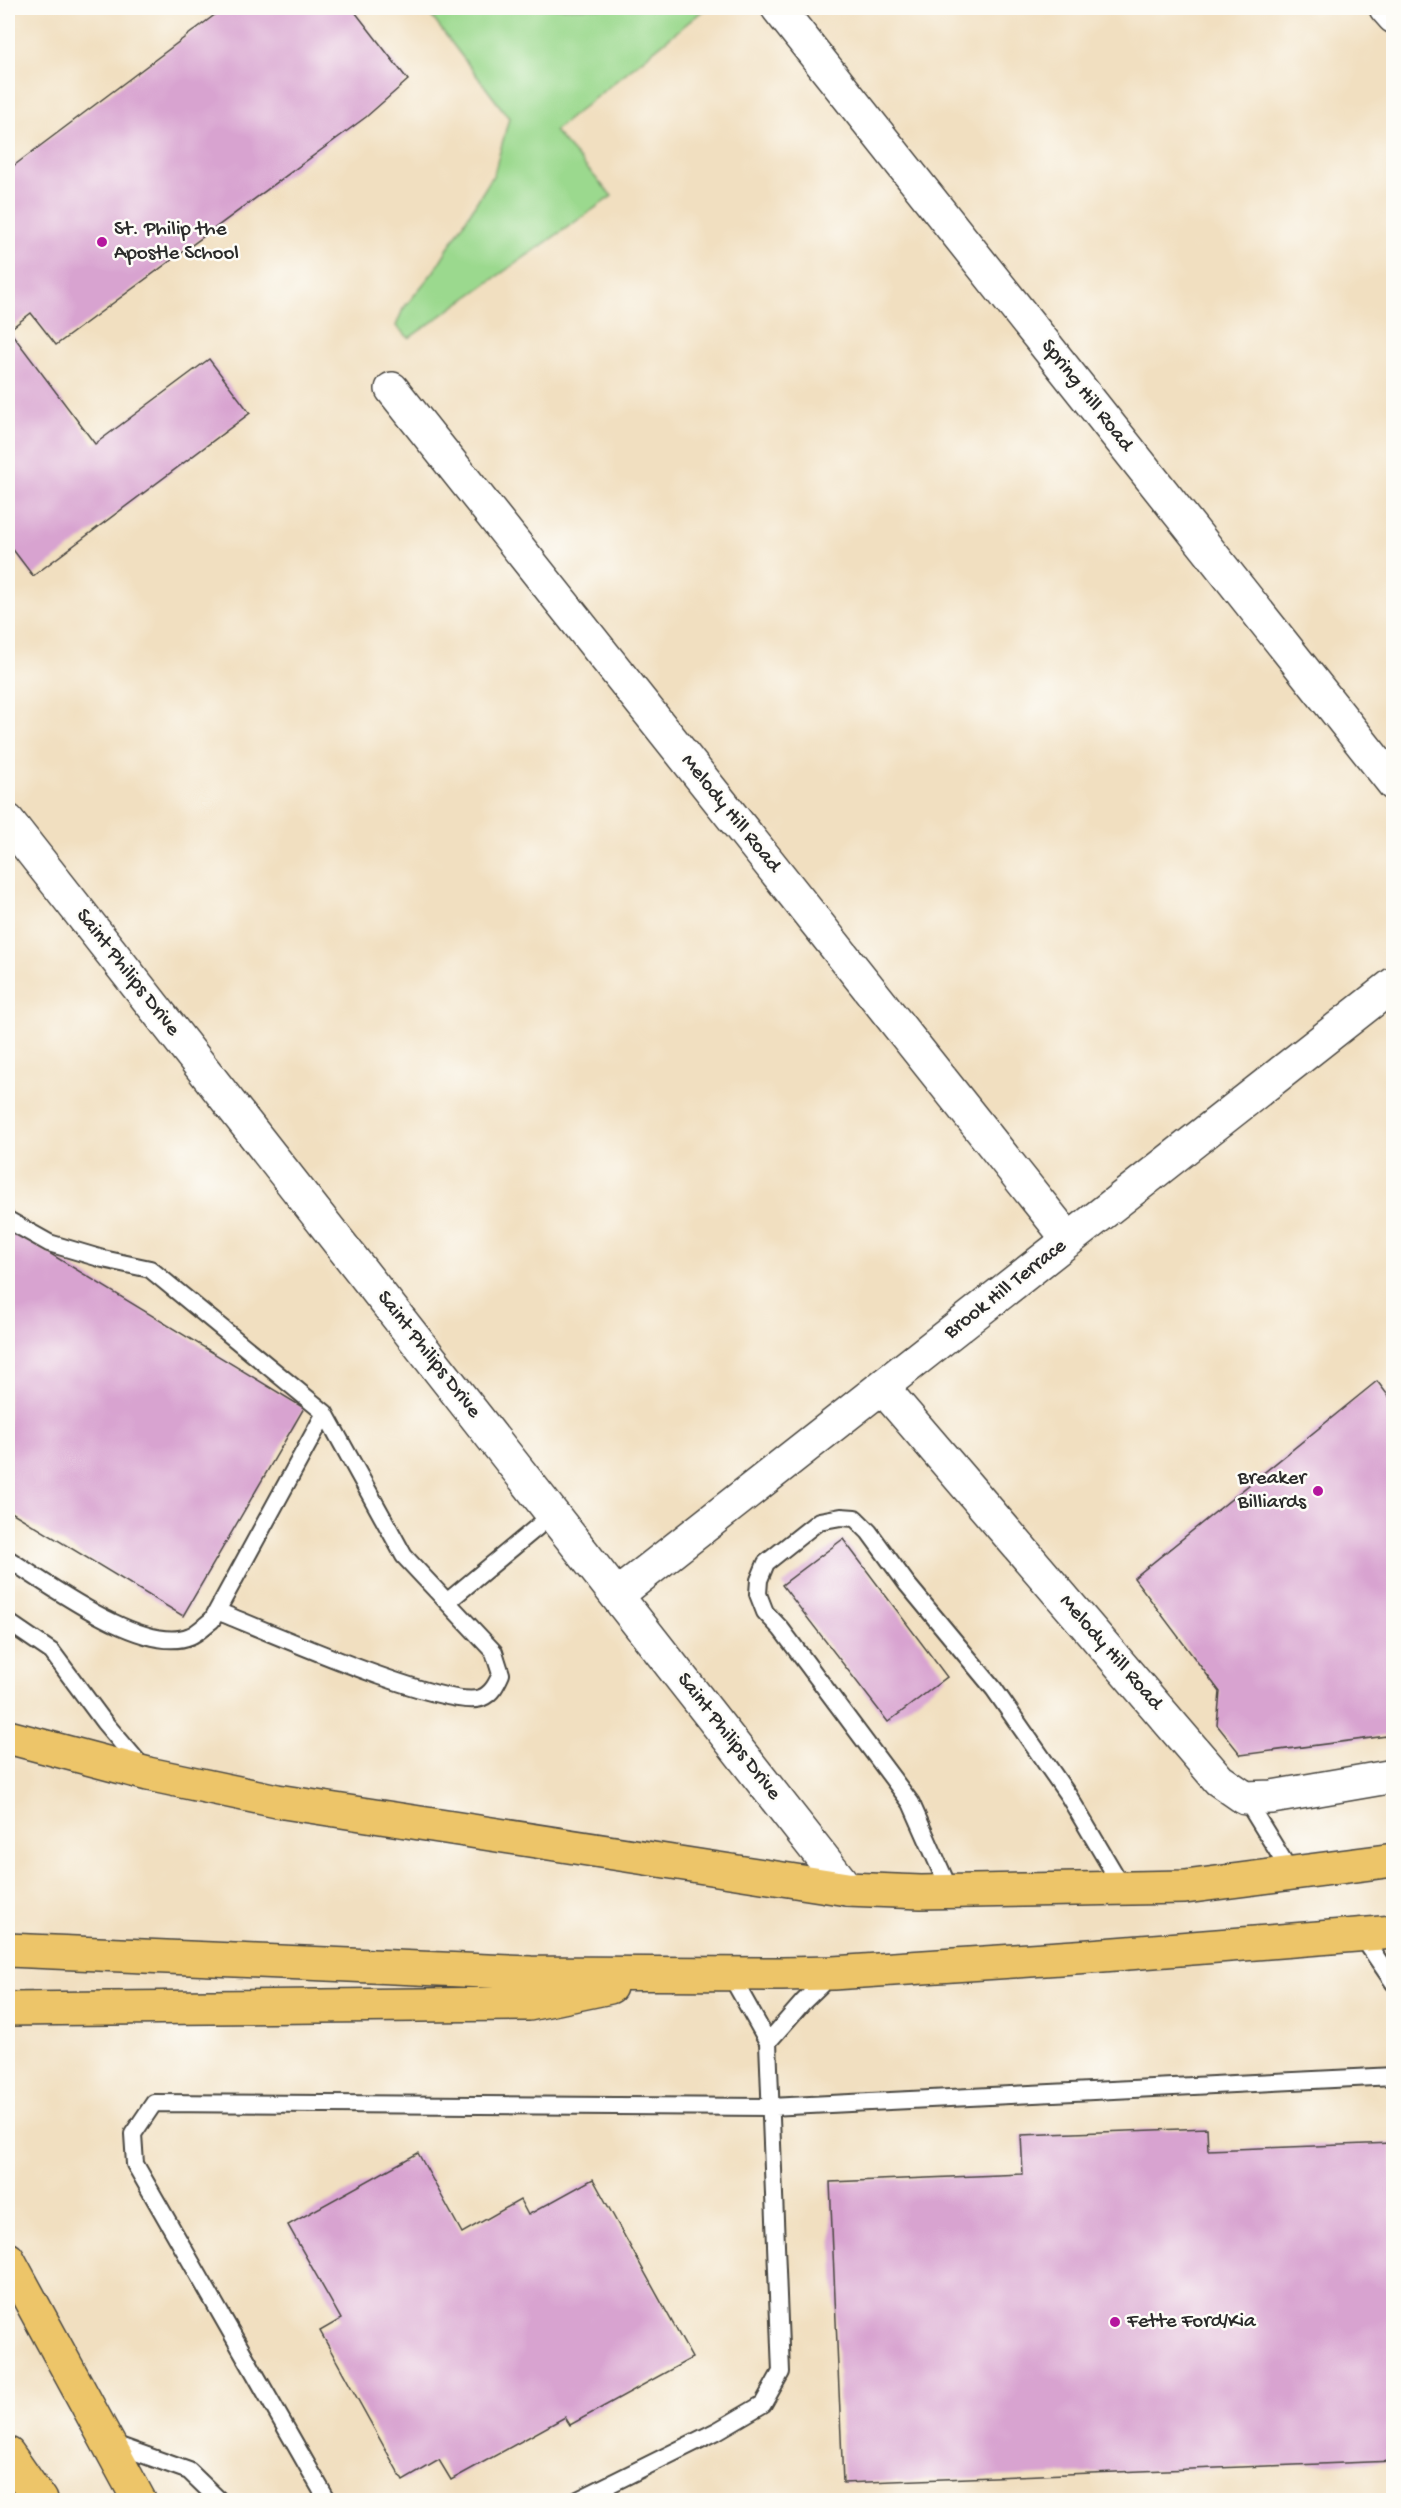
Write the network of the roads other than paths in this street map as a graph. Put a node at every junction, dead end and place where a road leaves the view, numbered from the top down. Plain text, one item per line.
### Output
1 (778, 8) edge
2 (1386, 8) edge
3 (1394, 17) edge
4 (392, 389) dead end
5 (1394, 784) edge
6 (8, 821) edge
7 (1394, 984) edge
8 (8, 1220) edge
9 (1069, 1240) junction
10 (882, 1387) junction
11 (325, 1413) junction
12 (553, 1514) junction
13 (8, 1559) edge
14 (617, 1595) junction
15 (447, 1602) junction
16 (217, 1611) junction
17 (8, 1622) edge
18 (8, 1737) edge
19 (148, 1774) junction
20 (1394, 1776) edge
21 (1245, 1798) junction
22 (1394, 1860) edge
23 (1291, 1873) junction
24 (1123, 1888) junction
25 (847, 1889) junction
26 (950, 1891) junction
27 (1394, 1932) edge
28 (1361, 1935) junction
29 (8, 1950) edge
30 (833, 1973) junction
31 (668, 1974) junction
32 (730, 1974) junction
33 (1394, 1983) edge
34 (8, 2009) edge
35 (768, 2042) junction
36 (1394, 2076) edge
37 (770, 2107) junction
38 (8, 2259) edge
39 (108, 2442) junction
40 (8, 2454) edge
41 (40, 2500) edge
42 (139, 2500) edge
43 (219, 2500) edge
44 (327, 2500) edge
45 (578, 2500) edge

1 - 5 street, Spring Hill Road
2 - 3 street
4 - 9 street, Melody Hill Road
6 - 12 street, Saint Philips Drive
7 - 9 street, Brook Hill Terrace
8 - 11 lane
9 - 10 street, Brook Hill Terrace
10 - 14 street, Brook Hill Terrace
10 - 21 street, Melody Hill Road
11 - 15 lane
11 - 16 lane
12 - 14 street, Saint Philips Drive
12 - 15 lane
13 - 16 lane
14 - 25 street, Saint Philips Drive
15 - 16 lane
17 - 19 lane
18 - 19 highway
19 - 25 highway
20 - 21 street
21 - 23 lane
22 - 23 highway
23 - 24 highway
24 - 26 highway
24 - 26 lane
25 - 26 highway
27 - 28 highway
28 - 30 highway
28 - 33 lane
29 - 31 highway
30 - 32 highway
30 - 35 lane
31 - 32 highway
31 - 34 highway
32 - 35 lane
35 - 37 lane
36 - 37 lane
37 - 44 lane
37 - 45 lane
38 - 39 highway
39 - 42 highway
39 - 43 lane
40 - 41 highway

